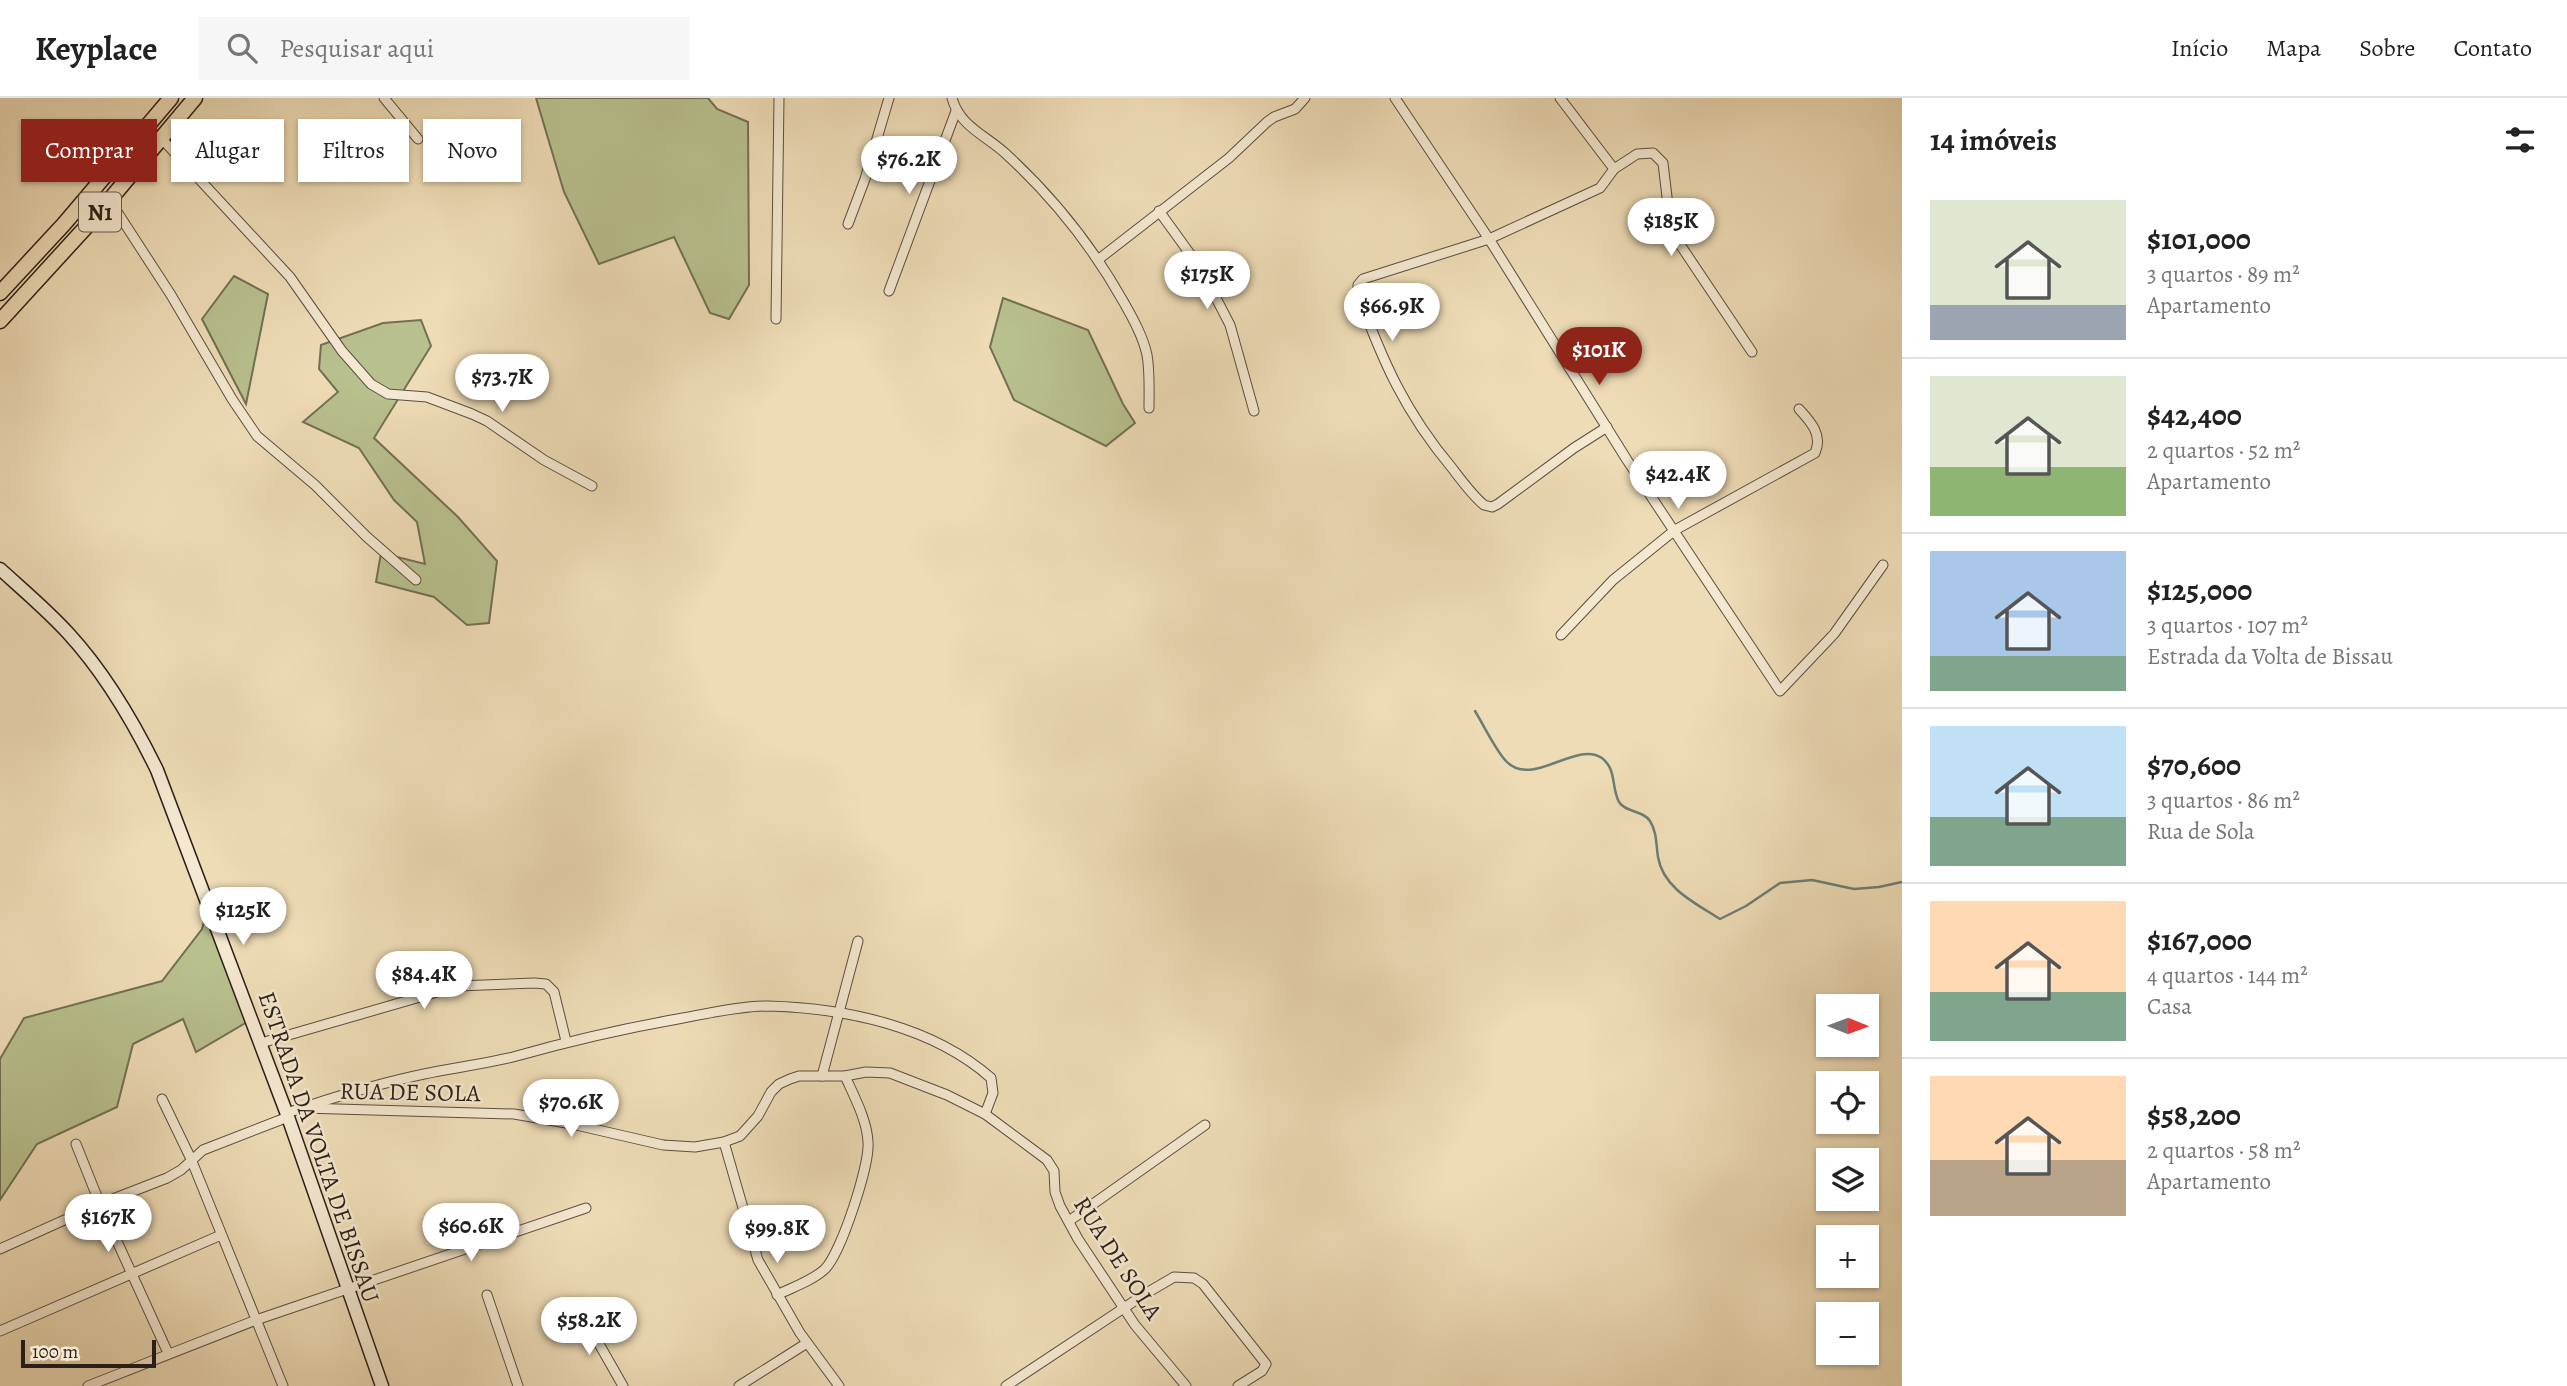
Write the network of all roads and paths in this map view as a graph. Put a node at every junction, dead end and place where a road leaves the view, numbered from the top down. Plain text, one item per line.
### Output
1 (171, 98) edge
2 (195, 98) edge
3 (384, 98) edge
4 (779, 98) edge
5 (889, 98) edge
6 (951, 98) edge
7 (1305, 98) edge
8 (1395, 98) edge
9 (1560, 98) edge
10 (956, 111) junction
11 (162, 139) junction
12 (418, 139) dead end
13 (1614, 169) junction
14 (110, 201) junction
15 (1159, 211) junction
16 (848, 224) dead end
17 (1489, 239) junction
18 (1098, 259) junction
19 (889, 291) dead end
20 (0, 293) edge
21 (776, 318) dead end
22 (0, 321) edge
23 (1752, 352) dead end
24 (1149, 408) dead end
25 (1799, 409) dead end
26 (1254, 411) dead end
27 (1607, 428) junction
28 (592, 486) dead end
29 (1675, 530) junction
30 (1883, 565) dead end
31 (0, 569) edge
32 (416, 580) dead end
33 (1561, 635) dead end
34 (858, 941) dead end
35 (839, 1014) junction
36 (566, 1041) junction
37 (261, 1042) junction
38 (822, 1076) junction
39 (845, 1076) junction
40 (162, 1099) dead end
41 (303, 1108) junction
42 (985, 1114) junction
43 (287, 1115) junction
44 (1205, 1125) dead end
45 (724, 1142) junction
46 (76, 1144) dead end
47 (191, 1159) junction
48 (100, 1204) junction
49 (586, 1208) dead end
50 (1069, 1221) junction
51 (221, 1235) junction
52 (0, 1250) edge
53 (133, 1273) junction
54 (347, 1290) junction
55 (487, 1295) dead end
56 (778, 1295) junction
57 (1123, 1309) junction
58 (582, 1314) dead end
59 (256, 1320) junction
60 (0, 1331) edge
61 (807, 1343) junction
62 (168, 1353) junction
63 (88, 1386) edge
64 (283, 1386) edge
65 (382, 1386) edge
66 (518, 1386) edge
67 (623, 1386) edge
68 (740, 1386) edge
69 (839, 1386) edge
70 (1006, 1386) edge
71 (1186, 1386) edge
72 (1238, 1386) edge

1 - 20 main road, N1
2 - 11 main road, N1
3 - 12 street
4 - 21 street
5 - 16 street
6 - 10 street
7 - 15 street
8 - 17 street
9 - 13 street
10 - 18 street
10 - 19 street
11 - 14 main road, N1
11 - 28 street
13 - 17 street
13 - 23 street
14 - 22 main road, N1
14 - 32 street
15 - 18 street
15 - 26 street
17 - 27 street
17 - 27 street
18 - 24 street
25 - 29 street
27 - 29 street
29 - 30 street
29 - 33 street
31 - 37 main road, ESTRADA DA VOLTA DE BISSAU
34 - 35 street
35 - 36 street
35 - 38 street
35 - 42 street
36 - 37 street
36 - 41 street
37 - 43 main road, ESTRADA DA VOLTA DE BISSAU
38 - 39 street, RUA DE SOLA
38 - 45 street, RUA DE SOLA
39 - 42 street, RUA DE SOLA
39 - 56 street
40 - 47 street
41 - 43 street, RUA DE SOLA
41 - 45 street, RUA DE SOLA
42 - 50 street, RUA DE SOLA
43 - 47 street, RUA DE SOLA
43 - 54 main road, ESTRADA DA VOLTA DE BISSAU
44 - 50 street
45 - 56 street
46 - 48 street
47 - 48 street, RUA DE SOLA
47 - 51 street
48 - 52 street, RUA DE SOLA
48 - 53 street
49 - 54 street
50 - 57 street, RUA DE SOLA
51 - 53 street
51 - 59 street
53 - 60 street
53 - 62 street
54 - 59 street
54 - 65 main road, ESTRADA DA VOLTA DE BISSAU
55 - 66 street
56 - 61 street
57 - 70 street
57 - 71 street, RUA DE SOLA
57 - 72 street
58 - 67 street
59 - 62 street
59 - 64 street
61 - 68 street
61 - 69 street
62 - 63 street

